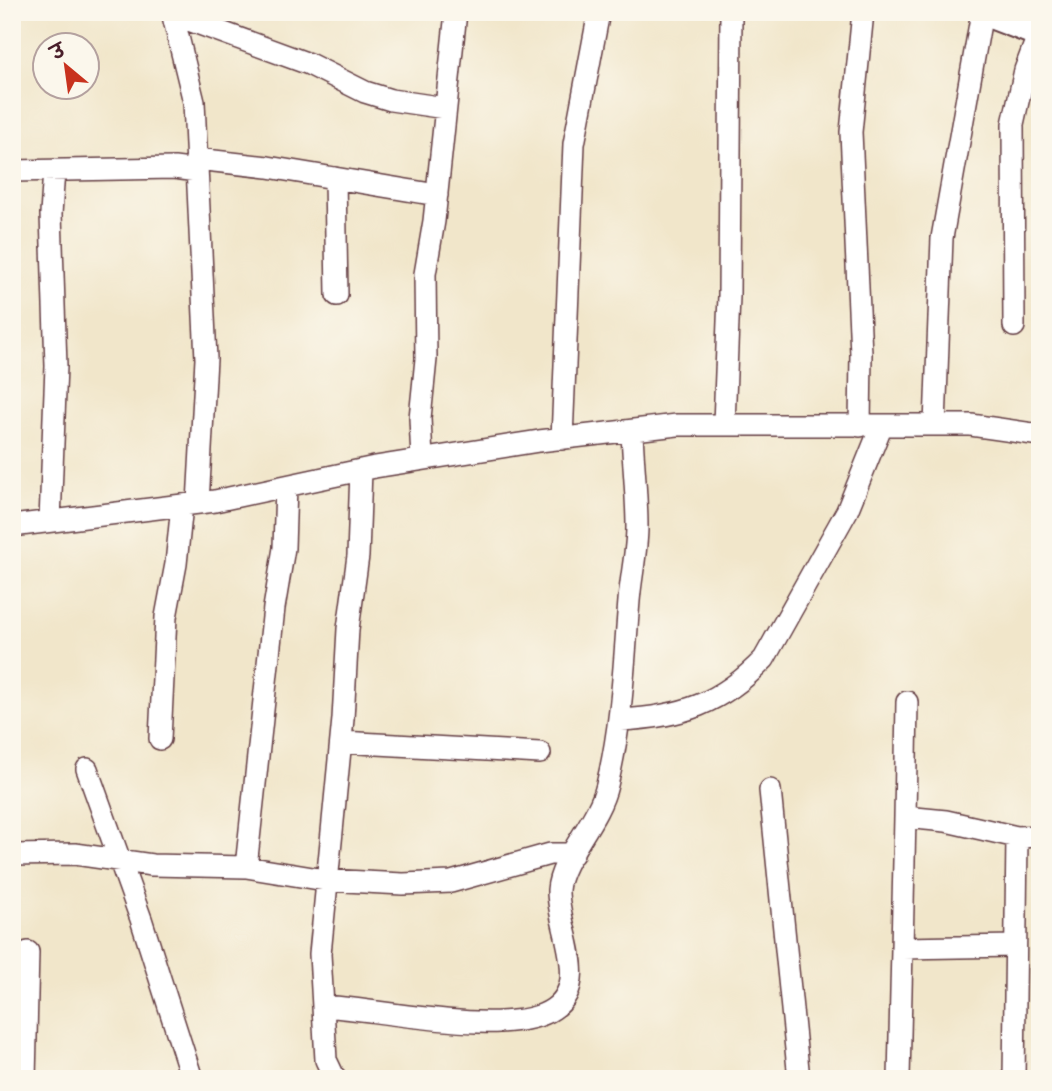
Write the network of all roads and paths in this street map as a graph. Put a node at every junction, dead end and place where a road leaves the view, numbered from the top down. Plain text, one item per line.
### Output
1 (456, 12) edge
2 (599, 12) edge
3 (731, 12) edge
4 (863, 12) edge
5 (983, 12) edge
6 (172, 13) edge
7 (1038, 23) edge
8 (445, 108) junction
9 (196, 165) junction
10 (54, 170) junction
11 (12, 171) edge
12 (335, 178) junction
13 (437, 195) junction
14 (337, 295) dead end
15 (1014, 326) dead end
16 (724, 424) junction
17 (936, 425) junction
18 (871, 426) junction
19 (632, 431) junction
20 (1040, 435) edge
21 (562, 439) junction
22 (422, 459) junction
23 (362, 470) junction
24 (286, 486) junction
25 (190, 504) junction
26 (50, 521) junction
27 (12, 526) edge
28 (907, 702) dead end
29 (620, 720) junction
30 (160, 738) dead end
31 (341, 741) junction
32 (540, 753) dead end
33 (87, 769) dead end
34 (770, 790) dead end
35 (905, 817) junction
36 (1040, 836) edge
37 (1017, 837) junction
38 (573, 854) junction
39 (12, 855) edge
40 (119, 860) junction
41 (246, 867) junction
42 (325, 880) junction
43 (1015, 946) junction
44 (902, 948) junction
45 (28, 952) dead end
46 (323, 1006) junction
47 (328, 1077) edge
48 (26, 1079) edge
49 (192, 1079) edge
50 (799, 1079) edge
51 (899, 1079) edge
52 (1014, 1079) edge

1 - 8 street
2 - 21 street
3 - 16 street
4 - 18 street
5 - 7 street
5 - 17 street
6 - 8 street
6 - 9 street
7 - 15 street
8 - 13 street
9 - 10 street
9 - 12 street
9 - 25 street
10 - 11 street
10 - 26 street
12 - 13 street
12 - 14 street
13 - 22 street
16 - 18 street
16 - 19 street
17 - 18 street
17 - 20 street
18 - 29 street
19 - 21 street
19 - 29 street
21 - 22 street
22 - 23 street
23 - 24 street
23 - 31 street
24 - 25 street
24 - 41 street
25 - 26 street
25 - 30 street
26 - 27 street
28 - 35 street
29 - 38 street
31 - 32 street
31 - 42 street
33 - 40 street
34 - 50 street
35 - 37 street
35 - 44 street
36 - 37 street
37 - 43 street
38 - 42 street
38 - 46 street
39 - 40 street
40 - 41 street
40 - 49 street
41 - 42 street
42 - 46 street
43 - 44 street
43 - 52 street
44 - 51 street
45 - 48 street
46 - 47 street

